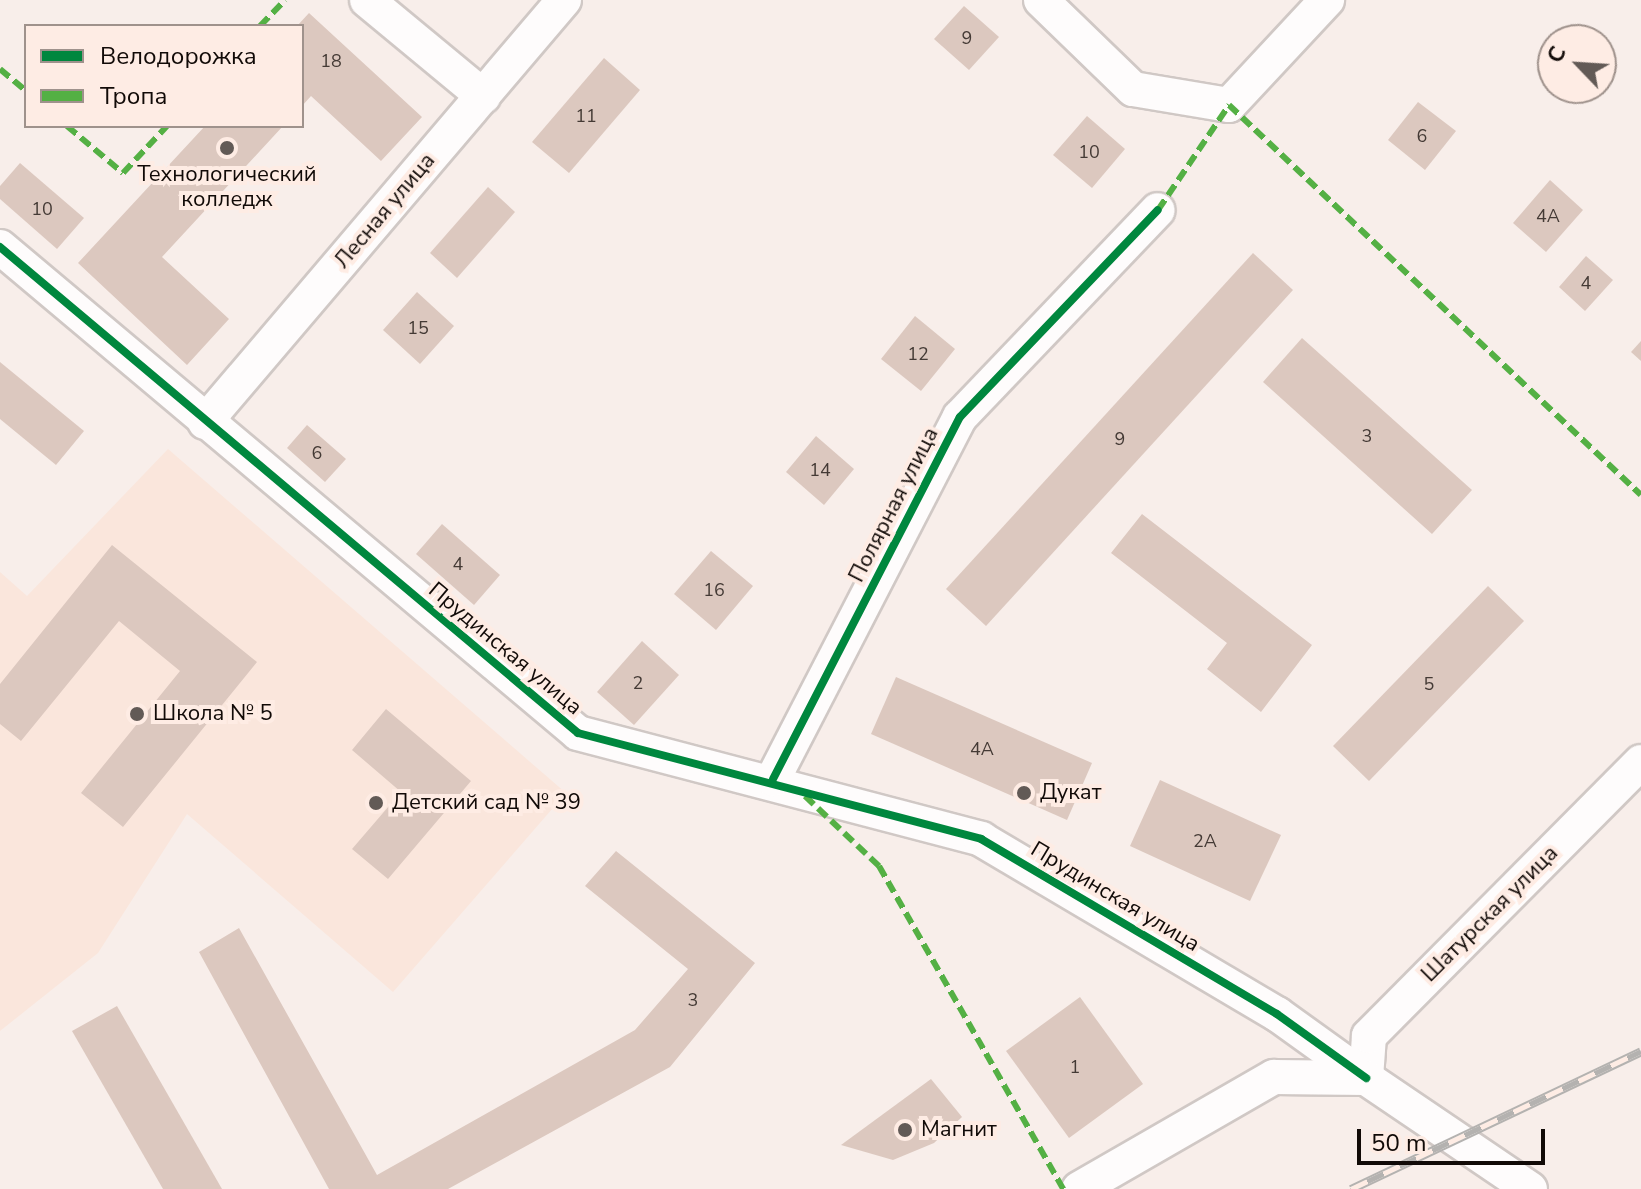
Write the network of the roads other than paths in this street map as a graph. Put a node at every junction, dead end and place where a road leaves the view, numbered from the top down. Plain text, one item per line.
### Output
1 (367, 0) edge
2 (564, 0) edge
3 (1041, 0) edge
4 (1327, 0) edge
5 (483, 96) junction
6 (1158, 210) dead end
7 (0, 247) edge
8 (205, 422) junction
9 (1641, 762) edge
10 (773, 779) junction
11 (1366, 1078) junction
12 (1079, 1189) edge
13 (1530, 1189) edge

1 - 5 street
2 - 5 street, Лесная улица
3 - 4 street
5 - 8 street, Лесная улица
6 - 10 street, Полярная улица
7 - 8 street, Прудинская улица
8 - 10 street, Прудинская улица
9 - 11 street, Шатурская улица
10 - 11 street, Прудинская улица
11 - 12 street
11 - 13 street, Прудинская улица

